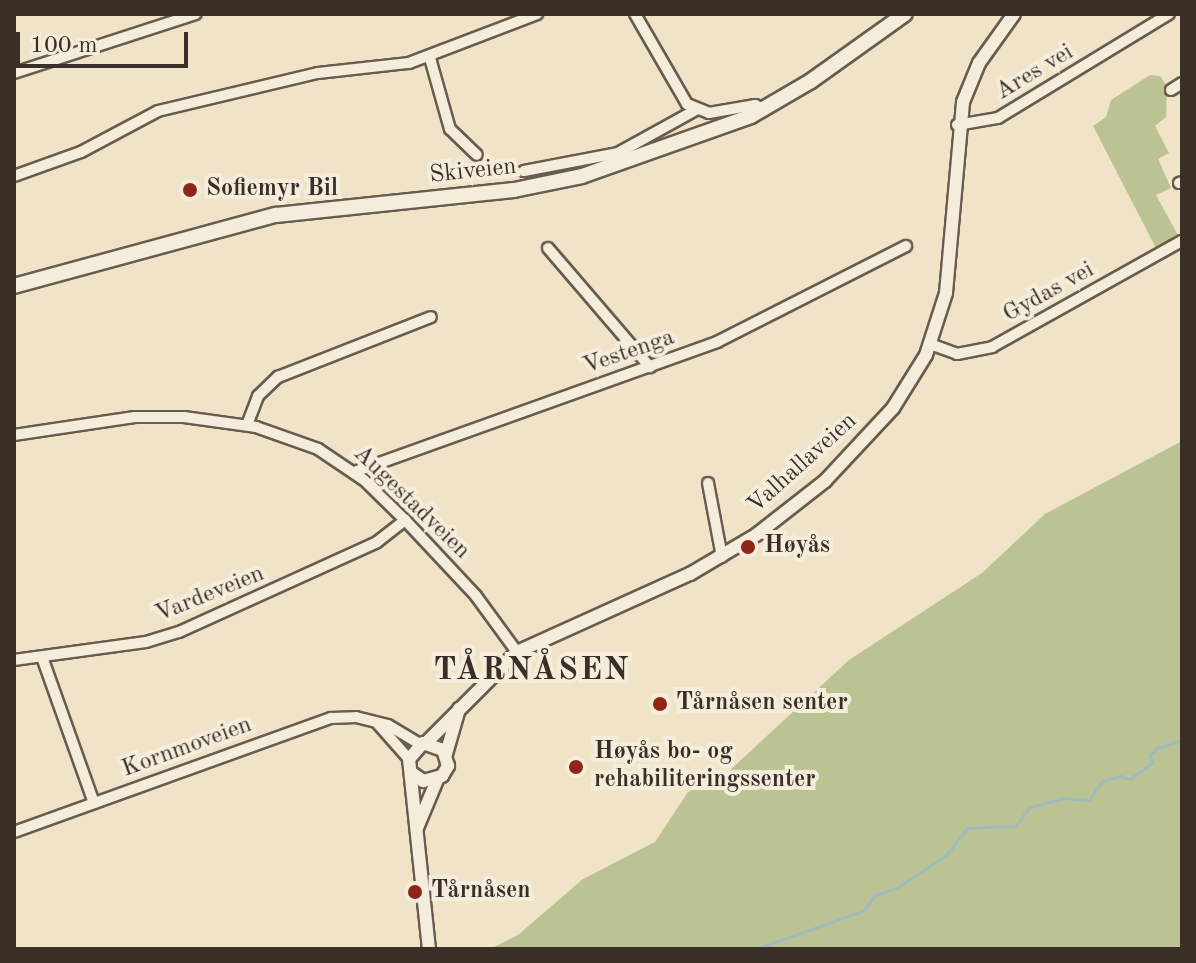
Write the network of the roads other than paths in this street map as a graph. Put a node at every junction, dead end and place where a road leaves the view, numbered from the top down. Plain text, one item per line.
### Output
1 (196, 14) edge
2 (537, 14) edge
3 (635, 14) edge
4 (905, 14) edge
5 (1014, 14) edge
6 (1169, 14) edge
7 (430, 58) junction
8 (14, 73) edge
9 (1182, 83) edge
10 (1171, 90) dead end
11 (764, 109) junction
12 (696, 110) junction
13 (957, 125) junction
14 (477, 155) dead end
15 (524, 171) dead end
16 (14, 176) edge
17 (1182, 241) edge
18 (906, 246) dead end
19 (548, 248) dead end
20 (14, 286) edge
21 (431, 317) dead end
22 (930, 344) junction
23 (650, 367) junction
24 (247, 425) junction
25 (14, 435) edge
26 (354, 472) junction
27 (708, 483) dead end
28 (405, 520) junction
29 (722, 557) junction
30 (517, 652) junction
31 (42, 657) junction
32 (14, 660) edge
33 (459, 709) junction
34 (376, 723) junction
35 (423, 743) junction
36 (446, 754) junction
37 (409, 759) junction
38 (412, 773) junction
39 (437, 780) junction
40 (94, 803) junction
41 (417, 828) junction
42 (14, 832) edge
43 (429, 949) edge

1 - 8 street
2 - 7 street
3 - 12 street
4 - 11 main road, Skiveien
5 - 13 street, Valhallaveien
6 - 13 street, Ares vei
7 - 14 street
7 - 16 street
9 - 10 street
11 - 12 street
11 - 20 main road, Skiveien
12 - 15 street
13 - 22 street, Valhallaveien
17 - 22 street, Gydas vei
18 - 23 street, Vestenga
19 - 23 street
21 - 24 street
22 - 29 street, Valhallaveien
23 - 26 street, Vestenga
24 - 25 street, Augestadveien
24 - 26 street, Augestadveien
26 - 28 street, Augestadveien
27 - 29 street
28 - 30 street, Augestadveien
28 - 31 street, Vardeveien
29 - 30 street, Valhallaveien
30 - 33 street, Valhallaveien
31 - 32 street, Vardeveien
31 - 40 street
33 - 35 street, Valhallaveien
33 - 36 street, Valhallaveien
34 - 35 street, Kornmoveien
34 - 37 street
34 - 40 street, Kornmoveien
35 - 36 street
35 - 37 street
36 - 39 street
37 - 38 street
38 - 39 street
38 - 41 street
39 - 41 street
40 - 42 street, Kornmoveien
41 - 43 street

